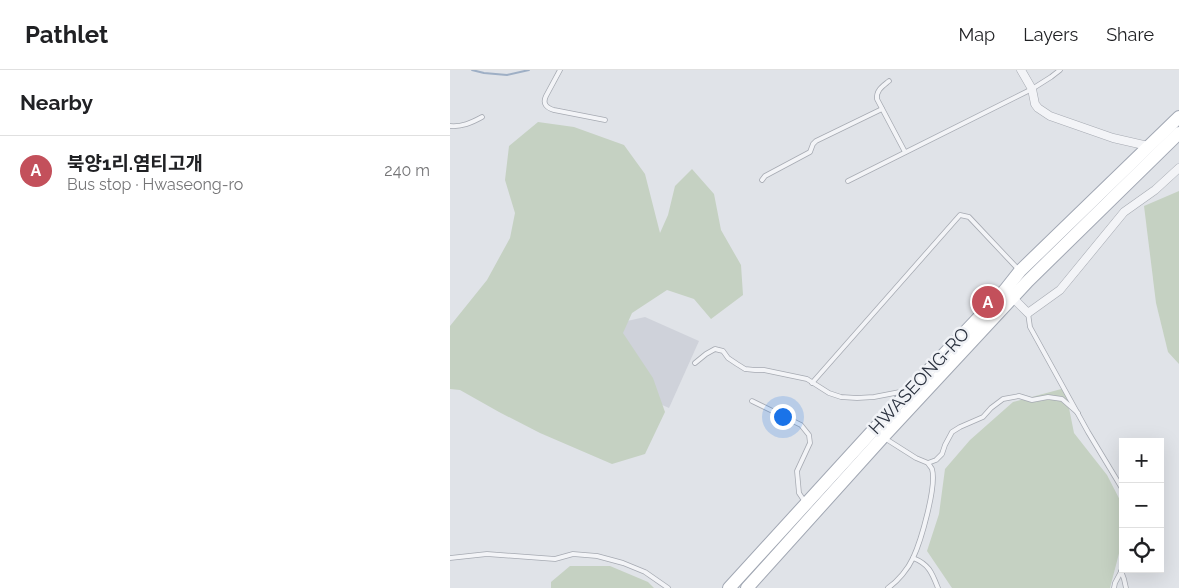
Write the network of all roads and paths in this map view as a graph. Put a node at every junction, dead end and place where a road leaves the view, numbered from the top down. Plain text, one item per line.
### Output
1 (560, 70) edge
2 (1021, 70) edge
3 (1060, 70) edge
4 (889, 81) dead end
5 (1032, 89) junction
6 (882, 108) junction
7 (482, 117) dead end
8 (1179, 117) edge
9 (605, 120) dead end
10 (450, 126) edge
11 (1179, 133) edge
12 (1148, 146) junction
13 (905, 152) junction
14 (1179, 168) edge
15 (762, 180) dead end
16 (848, 181) dead end
17 (1020, 271) junction
18 (1009, 294) junction
19 (1028, 313) junction
20 (695, 363) dead end
21 (812, 382) junction
22 (910, 391) junction
23 (752, 400) dead end
24 (1078, 413) junction
25 (883, 436) junction
26 (928, 463) junction
27 (1119, 483) edge
28 (806, 504) junction
29 (450, 558) edge
30 (913, 558) junction
31 (1120, 573) edge
32 (1123, 573) edge
33 (668, 588) edge
34 (729, 588) edge
35 (747, 588) edge
36 (888, 588) edge
37 (938, 588) edge
38 (1114, 588) edge
39 (1126, 588) edge

1 - 9 lane
2 - 5 street
3 - 5 lane
4 - 6 lane
5 - 12 street
5 - 13 lane
6 - 13 lane
6 - 15 lane
7 - 10 lane
8 - 12 main road, HWASEONG-RO
11 - 18 main road, HWASEONG-RO
12 - 17 main road, HWASEONG-RO
13 - 16 lane
14 - 19 street
17 - 18 main road, HWASEONG-RO
17 - 21 lane
18 - 19 street
18 - 22 main road, HWASEONG-RO
18 - 25 main road, HWASEONG-RO
19 - 24 lane
20 - 21 lane
21 - 22 lane
22 - 28 main road, HWASEONG-RO
23 - 28 lane
24 - 26 lane
24 - 27 lane
25 - 26 lane
25 - 35 main road, HWASEONG-RO
26 - 30 lane
28 - 34 main road, HWASEONG-RO
29 - 33 lane
30 - 36 lane
30 - 37 lane
31 - 38 lane
32 - 39 lane

